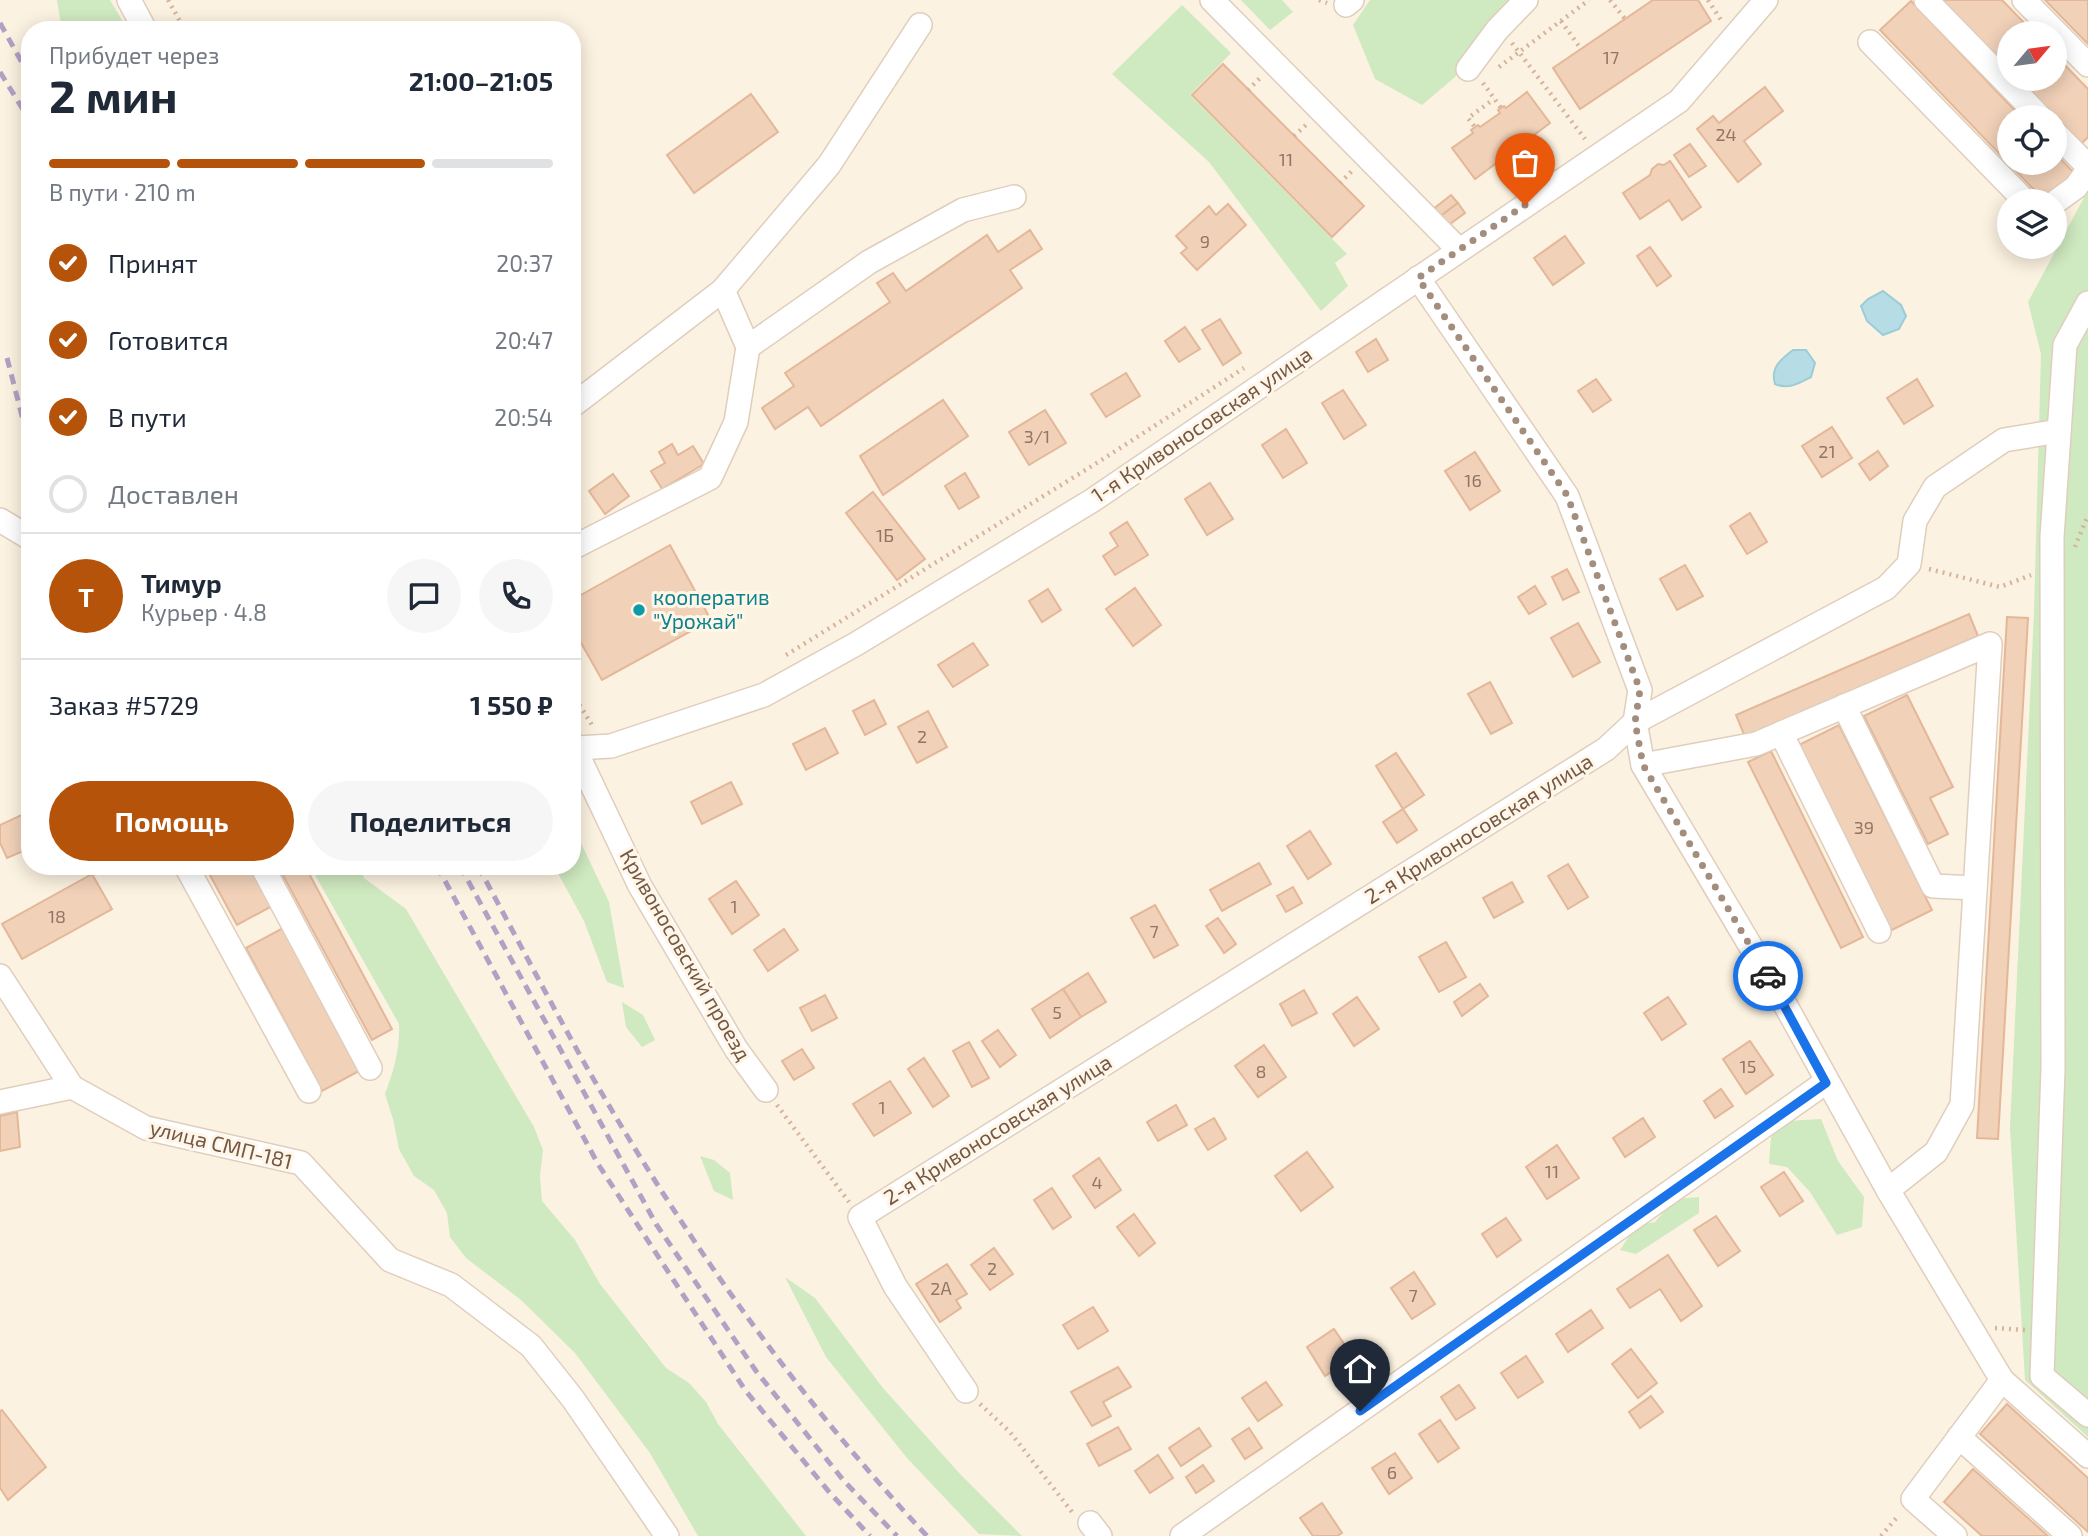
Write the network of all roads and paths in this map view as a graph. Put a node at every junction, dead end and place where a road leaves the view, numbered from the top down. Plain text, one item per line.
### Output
1 (129, 0) edge
2 (168, 0) edge
3 (1212, 0) edge
4 (1526, 0) edge
5 (1589, 0) edge
6 (1610, 0) edge
7 (1708, 0) edge
8 (1766, 0) edge
9 (1926, 0) edge
10 (2024, 0) edge
11 (1625, 19) dead end
12 (140, 21) edge
13 (180, 21) edge
14 (1560, 21) junction
15 (920, 25) dead end
16 (1727, 29) dead end
17 (1870, 42) dead end
18 (1581, 49) dead end
19 (1520, 51) junction
20 (2088, 65) edge
21 (1468, 69) dead end
22 (1494, 99) junction
23 (2028, 105) edge
24 (1501, 108) dead end
25 (1474, 126) dead end
26 (1588, 142) dead end
27 (2067, 146) edge
28 (2088, 168) edge
29 (2013, 189) edge
30 (2067, 194) edge
31 (1014, 197) dead end
32 (1459, 250) junction
33 (1418, 278) junction
34 (723, 290) junction
35 (2088, 303) edge
36 (748, 347) junction
37 (1247, 366) dead end
38 (581, 399) edge
39 (2059, 431) junction
40 (0, 520) edge
41 (21, 533) edge
42 (581, 543) edge
43 (1909, 564) junction
44 (2053, 570) junction
45 (785, 656) dead end
46 (1844, 706) junction
47 (581, 708) edge
48 (1635, 722) junction
49 (598, 725) dead end
50 (1781, 733) junction
51 (581, 745) edge
52 (581, 760) edge
53 (1643, 765) junction
54 (191, 875) edge
55 (267, 875) edge
56 (1975, 888) junction
57 (1879, 931) dead end
58 (0, 976) edge
59 (370, 1068) dead end
60 (1826, 1083) junction
61 (72, 1087) junction
62 (766, 1090) joint
63 (309, 1091) dead end
64 (0, 1102) edge
65 (1888, 1190) junction
66 (860, 1217) junction
67 (1970, 1326) junction
68 (2043, 1332) junction
69 (2002, 1380) junction
70 (966, 1391) joint
71 (2088, 1415) edge
72 (1959, 1437) junction
73 (2088, 1456) edge
74 (1095, 1529) edge
75 (667, 1536) edge
76 (1182, 1536) edge
77 (1955, 1536) edge
78 (2070, 1536) edge

1 - 12 street
2 - 13 path
3 - 32 street
4 - 21 street
5 - 14 path
6 - 11 path
7 - 16 path
8 - 32 street, 1-я Кривоносовская улица
9 - 23 street
10 - 20 street
14 - 18 path
14 - 19 path
15 - 34 street
17 - 29 street
19 - 22 path
19 - 26 path
22 - 24 path
22 - 25 path
27 - 28 street
28 - 30 street
31 - 36 street
32 - 33 street, 1-я Кривоносовская улица
33 - 48 street
33 - 51 street, 1-я Кривоносовская улица
34 - 36 street
34 - 38 street
35 - 39 street
36 - 42 street
37 - 45 path
39 - 43 street
39 - 44 street
40 - 41 street
43 - 44 path
43 - 48 street, 2-я Кривоносовская улица
44 - 68 street
46 - 50 street
46 - 56 street
46 - 56 street
47 - 49 path
48 - 53 street
48 - 66 street, 2-я Кривоносовская улица
50 - 53 street
50 - 57 street
52 - 62 street, Кривоносовский проезд
53 - 60 street
54 - 63 street
55 - 59 street
56 - 65 street
58 - 61 street
60 - 65 street
60 - 76 street
61 - 64 street
61 - 75 street, улица СМП-181
62 - 66 path
65 - 67 street
66 - 70 street
67 - 68 path
67 - 69 street
68 - 71 street
69 - 72 street
69 - 73 street
70 - 74 path
72 - 77 street
72 - 78 street

